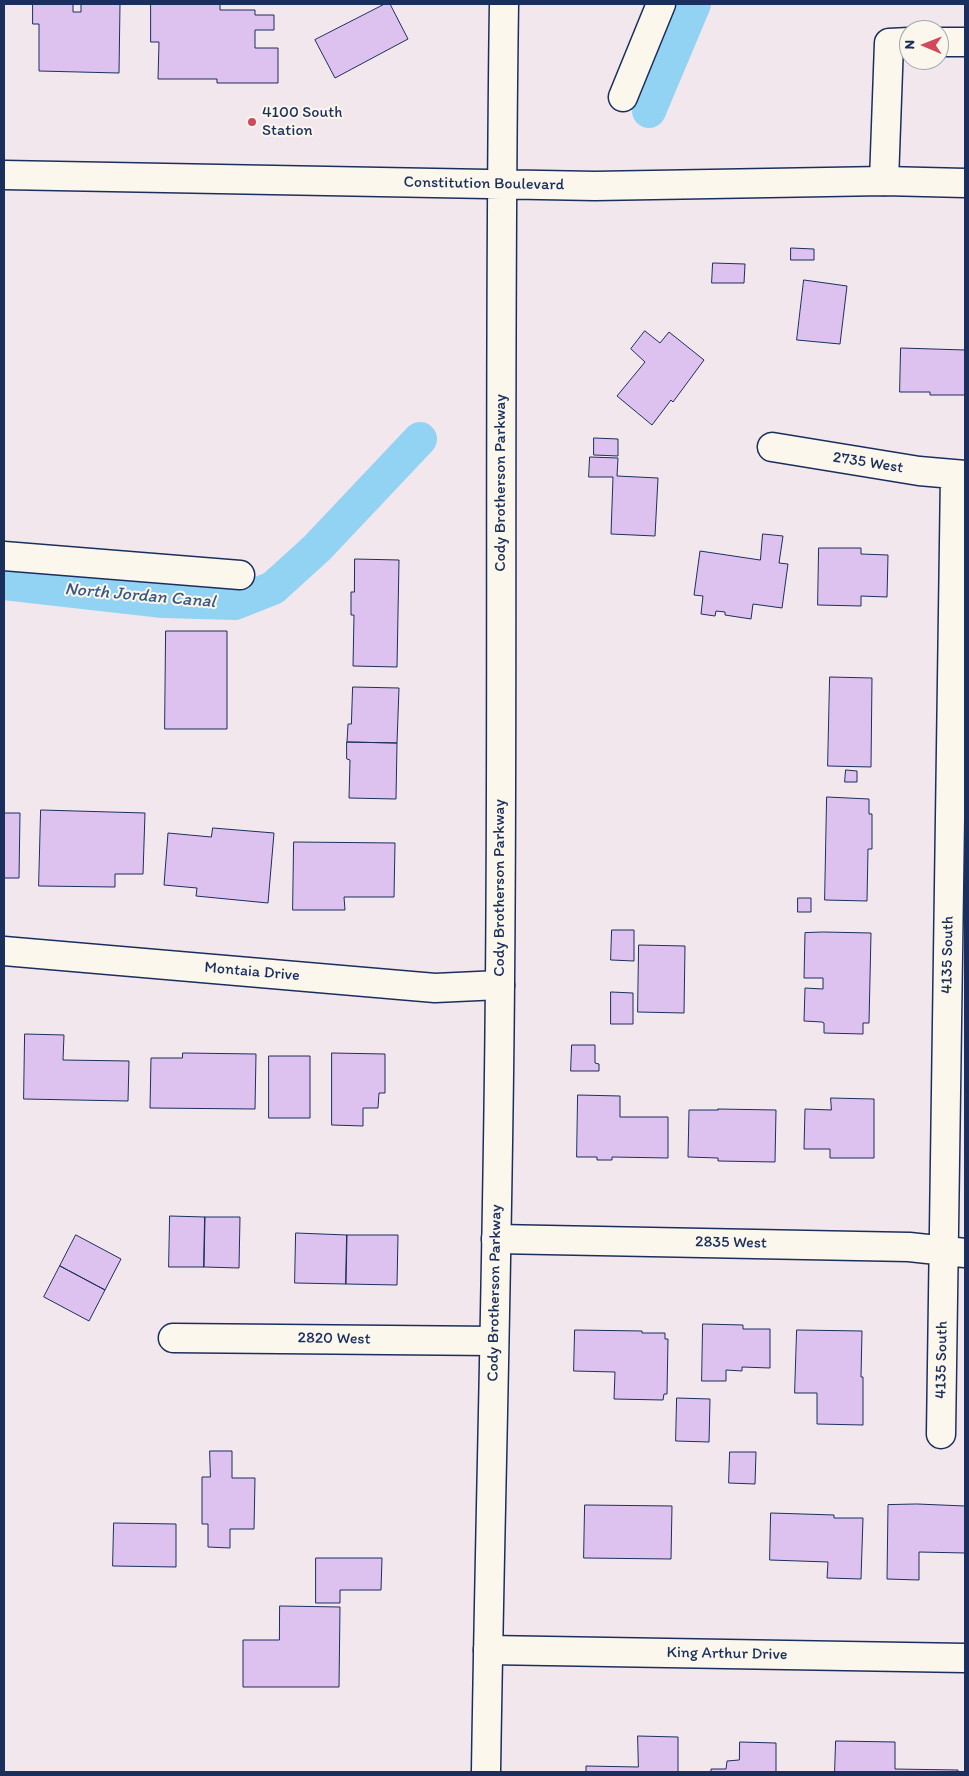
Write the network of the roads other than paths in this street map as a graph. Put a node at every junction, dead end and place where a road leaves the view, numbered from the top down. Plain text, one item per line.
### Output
1 (504, 4) edge
2 (661, 4) edge
3 (899, 42) edge
4 (949, 42) edge
5 (965, 42) edge
6 (623, 97) dead end
7 (4, 175) edge
8 (884, 181) junction
9 (965, 183) edge
10 (501, 184) junction
11 (772, 447) dead end
12 (960, 475) edge
13 (4, 556) edge
14 (240, 575) dead end
15 (957, 864) edge
16 (4, 951) edge
17 (500, 985) junction
18 (496, 1239) junction
19 (955, 1252) edge
20 (173, 1338) dead end
21 (494, 1341) junction
22 (941, 1434) dead end
23 (488, 1650) junction
24 (965, 1658) edge
25 (486, 1772) edge

1 - 10 street, Cody Brotherson Parkway
2 - 6 street
3 - 8 street
4 - 5 street
7 - 10 street, Constitution Boulevard
8 - 9 street, Constitution Boulevard
8 - 10 street, Constitution Boulevard
10 - 17 street, Cody Brotherson Parkway
11 - 12 street, 2735 West
12 - 15 street, 4135 South
13 - 14 street
15 - 19 street, 4135 South
16 - 17 street, Montaia Drive
17 - 18 street, Cody Brotherson Parkway
18 - 19 street, 2835 West
18 - 21 street, Cody Brotherson Parkway
19 - 22 street, 4135 South
20 - 21 street, 2820 West
21 - 23 street, Cody Brotherson Parkway
23 - 24 street, King Arthur Drive
23 - 25 street, Cody Brotherson Parkway

